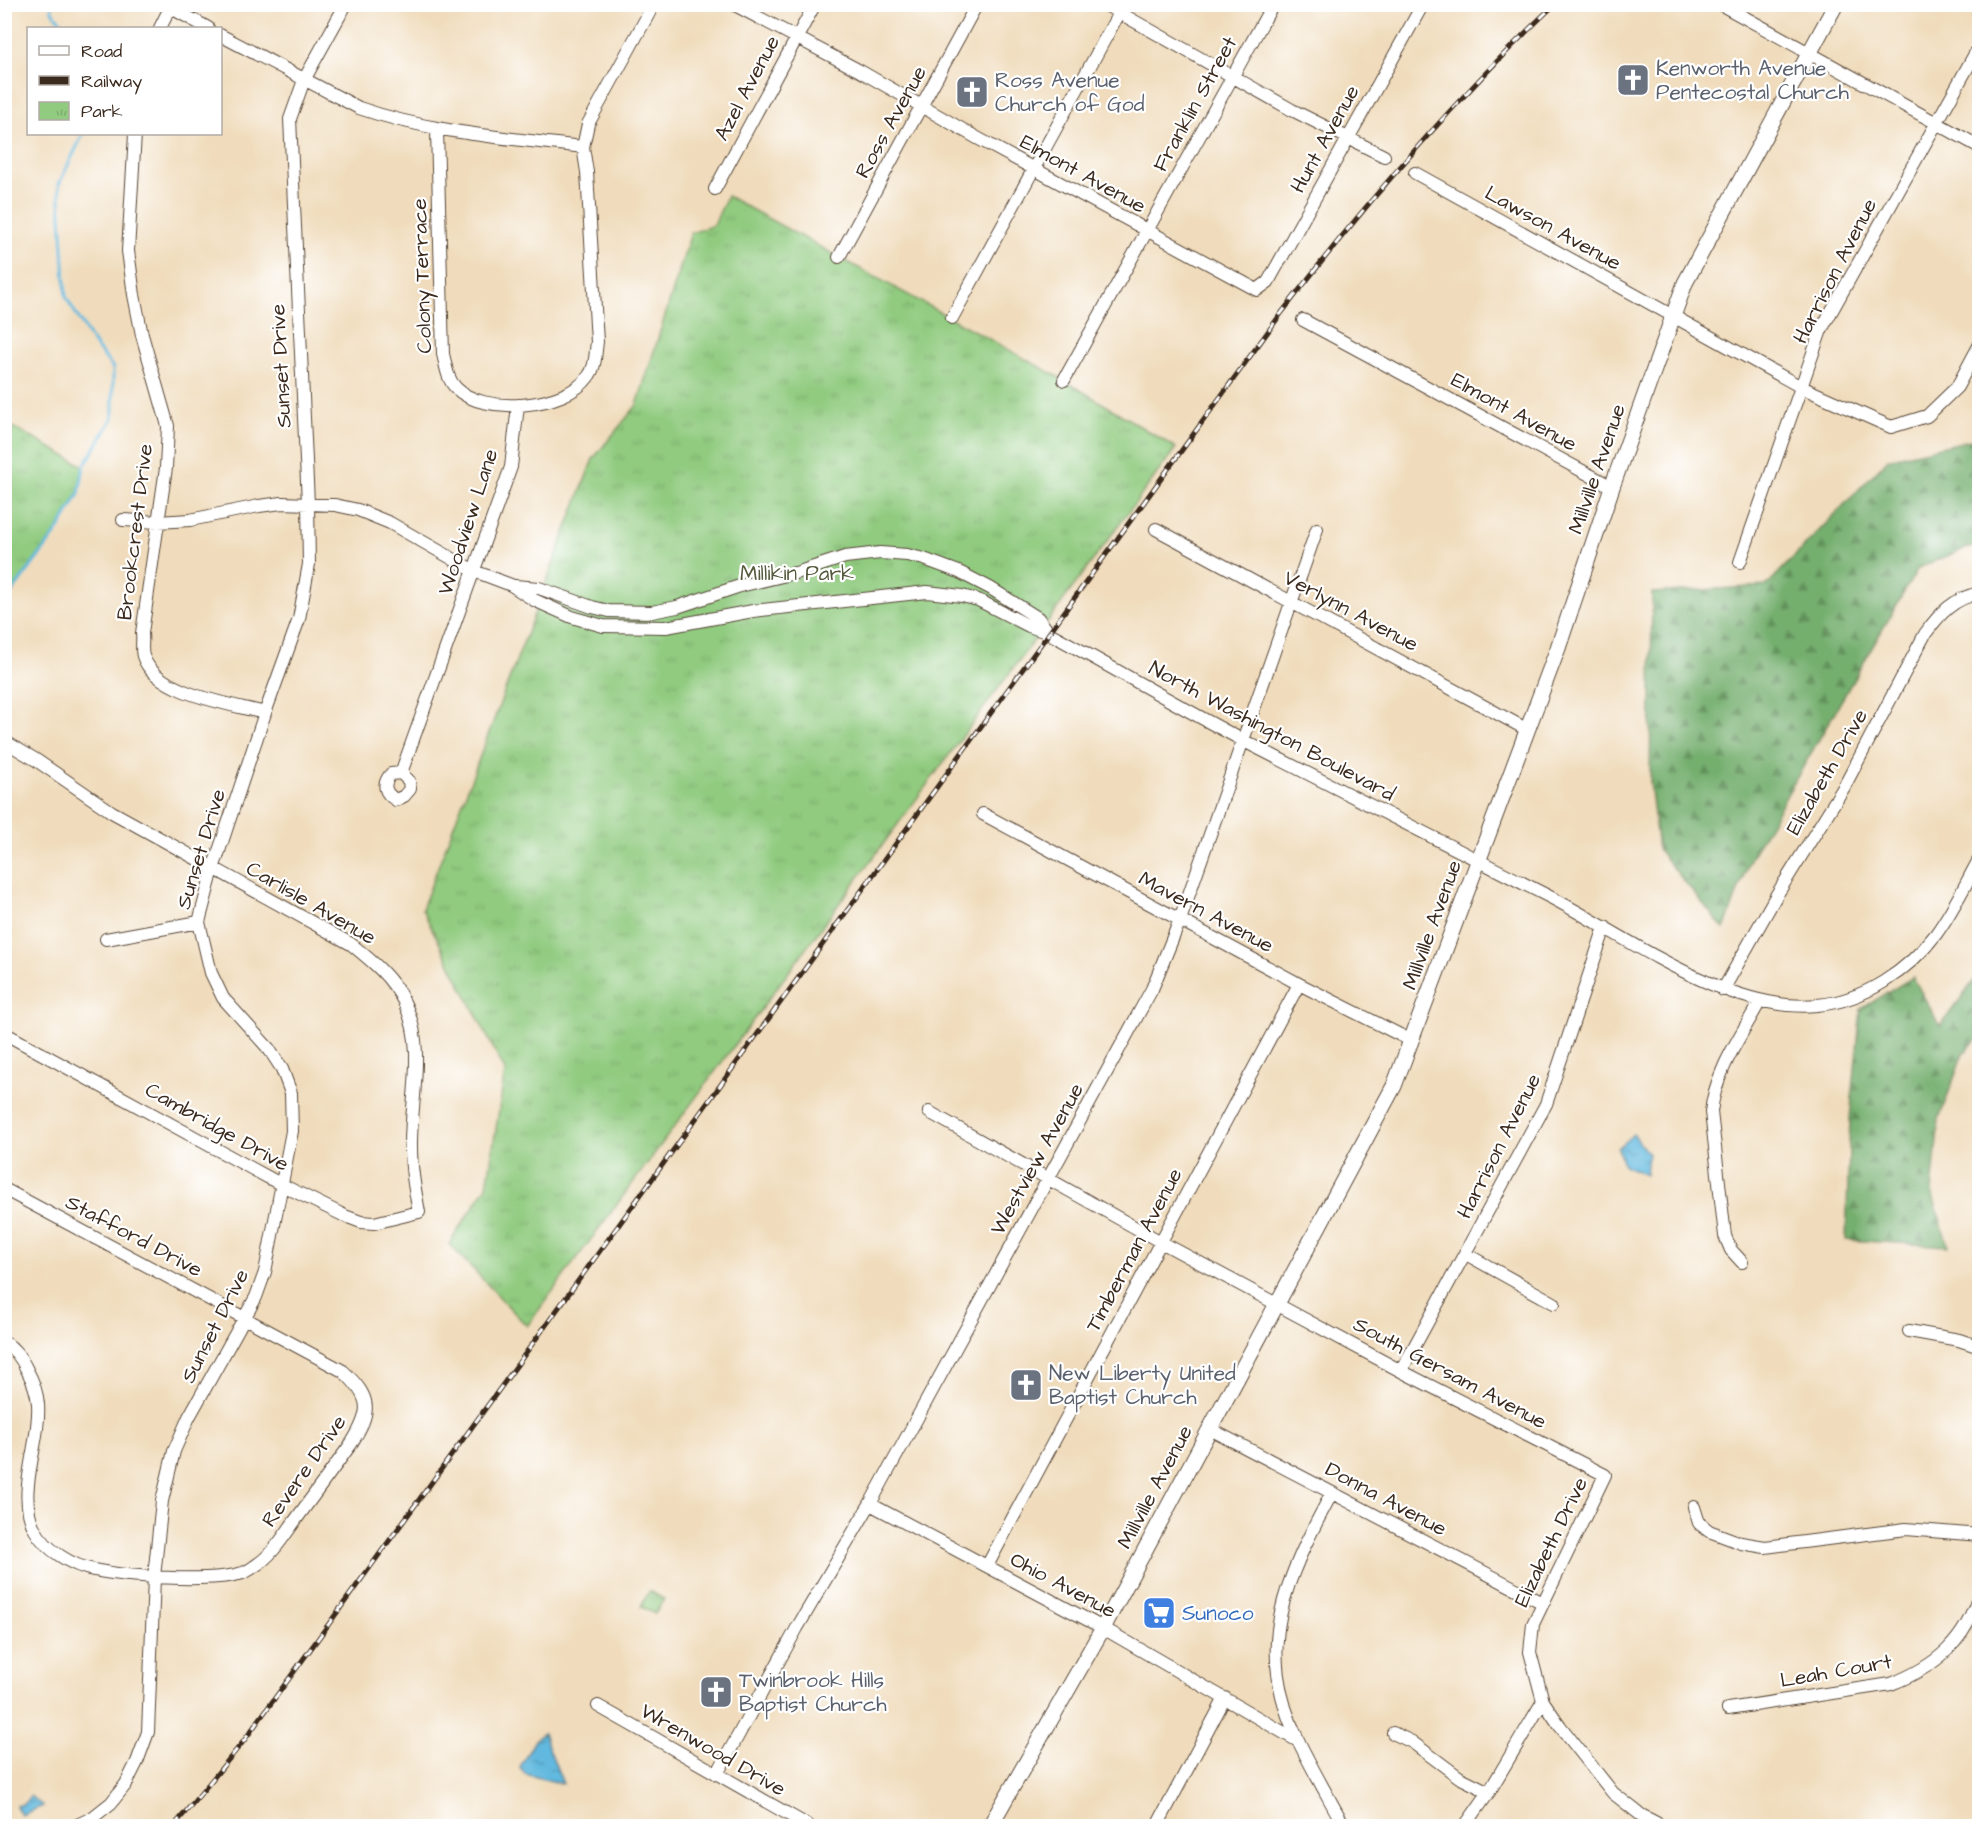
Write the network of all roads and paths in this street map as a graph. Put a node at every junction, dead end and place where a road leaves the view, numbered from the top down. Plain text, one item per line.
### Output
1 (346, 4) edge
2 (654, 4) edge
3 (733, 4) edge
4 (815, 4) edge
5 (977, 4) edge
6 (1104, 4) edge
7 (1273, 4) edge
8 (1423, 4) edge
9 (1720, 4) edge
10 (1836, 4) edge
11 (167, 6) edge
12 (1122, 9) edge
13 (160, 27) edge
14 (206, 27) edge
15 (222, 36) edge
16 (796, 38) junction
17 (1980, 45) edge
18 (1809, 53) junction
19 (1233, 76) junction
20 (303, 80) junction
21 (922, 106) junction
22 (1936, 123) junction
23 (437, 130) junction
24 (135, 135) edge
25 (1348, 137) junction
26 (584, 147) junction
27 (1980, 147) edge
28 (1384, 156) dead end
29 (1034, 168) junction
30 (1415, 173) dead end
31 (715, 189) dead end
32 (1147, 231) junction
33 (839, 257) dead end
34 (1257, 290) joint
35 (1673, 317) junction
36 (952, 318) dead end
37 (1303, 320) dead end
38 (1980, 344) edge
39 (1064, 380) dead end
40 (1801, 387) junction
41 (518, 405) junction
42 (1612, 487) junction
43 (308, 503) junction
44 (123, 520) dead end
45 (159, 522) junction
46 (1317, 529) dead end
47 (1156, 530) dead end
48 (1740, 562) dead end
49 (474, 571) junction
50 (511, 585) junction
51 (1980, 593) edge
52 (1293, 602) junction
53 (1049, 633) junction
54 (265, 713) junction
55 (1526, 729) junction
56 (4, 741) edge
57 (1244, 741) junction
58 (401, 772) dead end
59 (983, 814) dead end
60 (1980, 858) edge
61 (1478, 862) junction
62 (213, 869) junction
63 (1180, 920) junction
64 (199, 922) junction
65 (1605, 927) junction
66 (106, 939) dead end
67 (1299, 984) junction
68 (1723, 990) junction
69 (1760, 1001) junction
70 (4, 1033) edge
71 (1412, 1041) junction
72 (929, 1112) dead end
73 (1048, 1179) junction
74 (282, 1185) junction
75 (4, 1189) edge
76 (419, 1212) joint
77 (1161, 1242) junction
78 (1466, 1254) junction
79 (1742, 1262) dead end
80 (1554, 1303) dead end
81 (1278, 1304) junction
82 (245, 1318) junction
83 (1909, 1331) dead end
84 (4, 1342) edge
85 (1980, 1347) edge
86 (1401, 1371) junction
87 (1210, 1429) junction
88 (1605, 1475) joint
89 (1332, 1493) junction
90 (870, 1504) junction
91 (1694, 1507) dead end
92 (1980, 1535) edge
93 (987, 1566) junction
94 (154, 1577) junction
95 (1980, 1592) edge
96 (1543, 1603) junction
97 (1103, 1628) junction
98 (1225, 1698) junction
99 (1543, 1701) junction
100 (598, 1706) dead end
101 (1728, 1709) dead end
102 (1393, 1733) dead end
103 (1298, 1741) junction
104 (717, 1774) junction
105 (1489, 1792) junction
106 (75, 1827) edge
107 (809, 1827) edge
108 (990, 1827) edge
109 (1157, 1827) edge
110 (1344, 1827) edge
111 (1465, 1827) edge
112 (1662, 1827) edge

1 - 20 street, Sunset Drive
2 - 26 street
3 - 16 street, Elmont Avenue
4 - 16 street, Azel Avenue
5 - 21 street, Ross Avenue
6 - 12 street
7 - 19 street, Franklin Street
8 - 25 street, Hunt Avenue
9 - 18 street
10 - 18 main road, Millville Avenue
11 - 13 street
11 - 14 street
12 - 19 street
12 - 29 street
15 - 20 street
16 - 21 street, Elmont Avenue
16 - 31 street, Azel Avenue
17 - 22 street, Harrison Avenue
18 - 22 street
18 - 35 main road, Millville Avenue
19 - 25 street
19 - 32 street, Franklin Street
20 - 23 street
20 - 43 street, Sunset Drive
21 - 29 street, Elmont Avenue
21 - 33 street, Ross Avenue
22 - 27 street
22 - 40 street, Harrison Avenue
23 - 26 street
23 - 41 street, Colony Terrace
24 - 45 street, Brookcrest Drive
25 - 28 street
25 - 34 street, Hunt Avenue
26 - 41 street
29 - 32 street, Elmont Avenue
29 - 36 street
30 - 35 street, Lawson Avenue
32 - 34 street, Elmont Avenue
32 - 39 street, Franklin Street
35 - 40 street, Lawson Avenue
35 - 42 main road, Millville Avenue
37 - 42 street, Elmont Avenue
38 - 40 street, Lawson Avenue
40 - 48 street, Harrison Avenue
41 - 49 street, Woodview Lane
42 - 55 main road, Millville Avenue
43 - 45 street, North Washington Boulevard
43 - 49 street, North Washington Boulevard
43 - 54 street, Sunset Drive
44 - 45 street, North Washington Boulevard
45 - 54 street, Brookcrest Drive
46 - 52 street, Westview Avenue
47 - 52 street, Verlynn Avenue
49 - 50 street, North Washington Boulevard
49 - 58 street, Woodview Lane
50 - 53 street, North Washington Boulevard
50 - 53 street, North Washington Boulevard
51 - 68 street, Elizabeth Drive
52 - 55 street, Verlynn Avenue
52 - 57 street, Westview Avenue
53 - 57 street, North Washington Boulevard
54 - 62 street, Sunset Drive
55 - 61 main road, Millville Avenue
56 - 62 street, Carlisle Avenue
57 - 61 street, North Washington Boulevard
57 - 63 street, Westview Avenue
59 - 63 street, Mavern Avenue
60 - 69 street, North Washington Boulevard
61 - 65 street, North Washington Boulevard
61 - 71 main road, Millville Avenue
62 - 64 street, Sunset Drive
62 - 76 street, Carlisle Avenue
63 - 67 street, Mavern Avenue
63 - 73 street, Westview Avenue
64 - 66 street
64 - 74 street, Sunset Drive
65 - 68 street, North Washington Boulevard
65 - 78 street, Harrison Avenue
67 - 71 street, Mavern Avenue
67 - 77 street, Timberman Avenue
68 - 69 street, North Washington Boulevard
69 - 79 street
70 - 74 street, Cambridge Drive
71 - 81 main road, Millville Avenue
72 - 73 street, South Gersam Avenue
73 - 77 street, South Gersam Avenue
73 - 90 street, Westview Avenue
74 - 76 street, Cambridge Drive
74 - 82 street, Sunset Drive
75 - 82 street, Stafford Drive
77 - 81 street, South Gersam Avenue
77 - 93 street, Timberman Avenue
78 - 80 street
78 - 86 street, Harrison Avenue
81 - 86 street, South Gersam Avenue
81 - 87 main road, Millville Avenue
82 - 94 street, Sunset Drive
82 - 94 street, Revere Drive
83 - 85 street
84 - 94 street, Revere Drive
86 - 88 street, South Gersam Avenue
87 - 89 street, Donna Avenue
87 - 97 main road, Millville Avenue
88 - 96 street, Elizabeth Drive
89 - 96 street, Donna Avenue
89 - 103 street
90 - 93 street, Ohio Avenue
90 - 104 street, Westview Avenue
91 - 92 street
93 - 97 street, Ohio Avenue
94 - 106 street, Sunset Drive
95 - 101 street, Leah Court
96 - 99 street, Elizabeth Drive
97 - 98 street, Ohio Avenue
97 - 108 main road, Millville Avenue
98 - 103 street, Ohio Avenue
98 - 109 street
99 - 105 street
99 - 112 street, Elizabeth Drive
100 - 104 street, Wrenwood Drive
102 - 105 street
103 - 110 street
104 - 107 street, Wrenwood Drive
105 - 111 street

